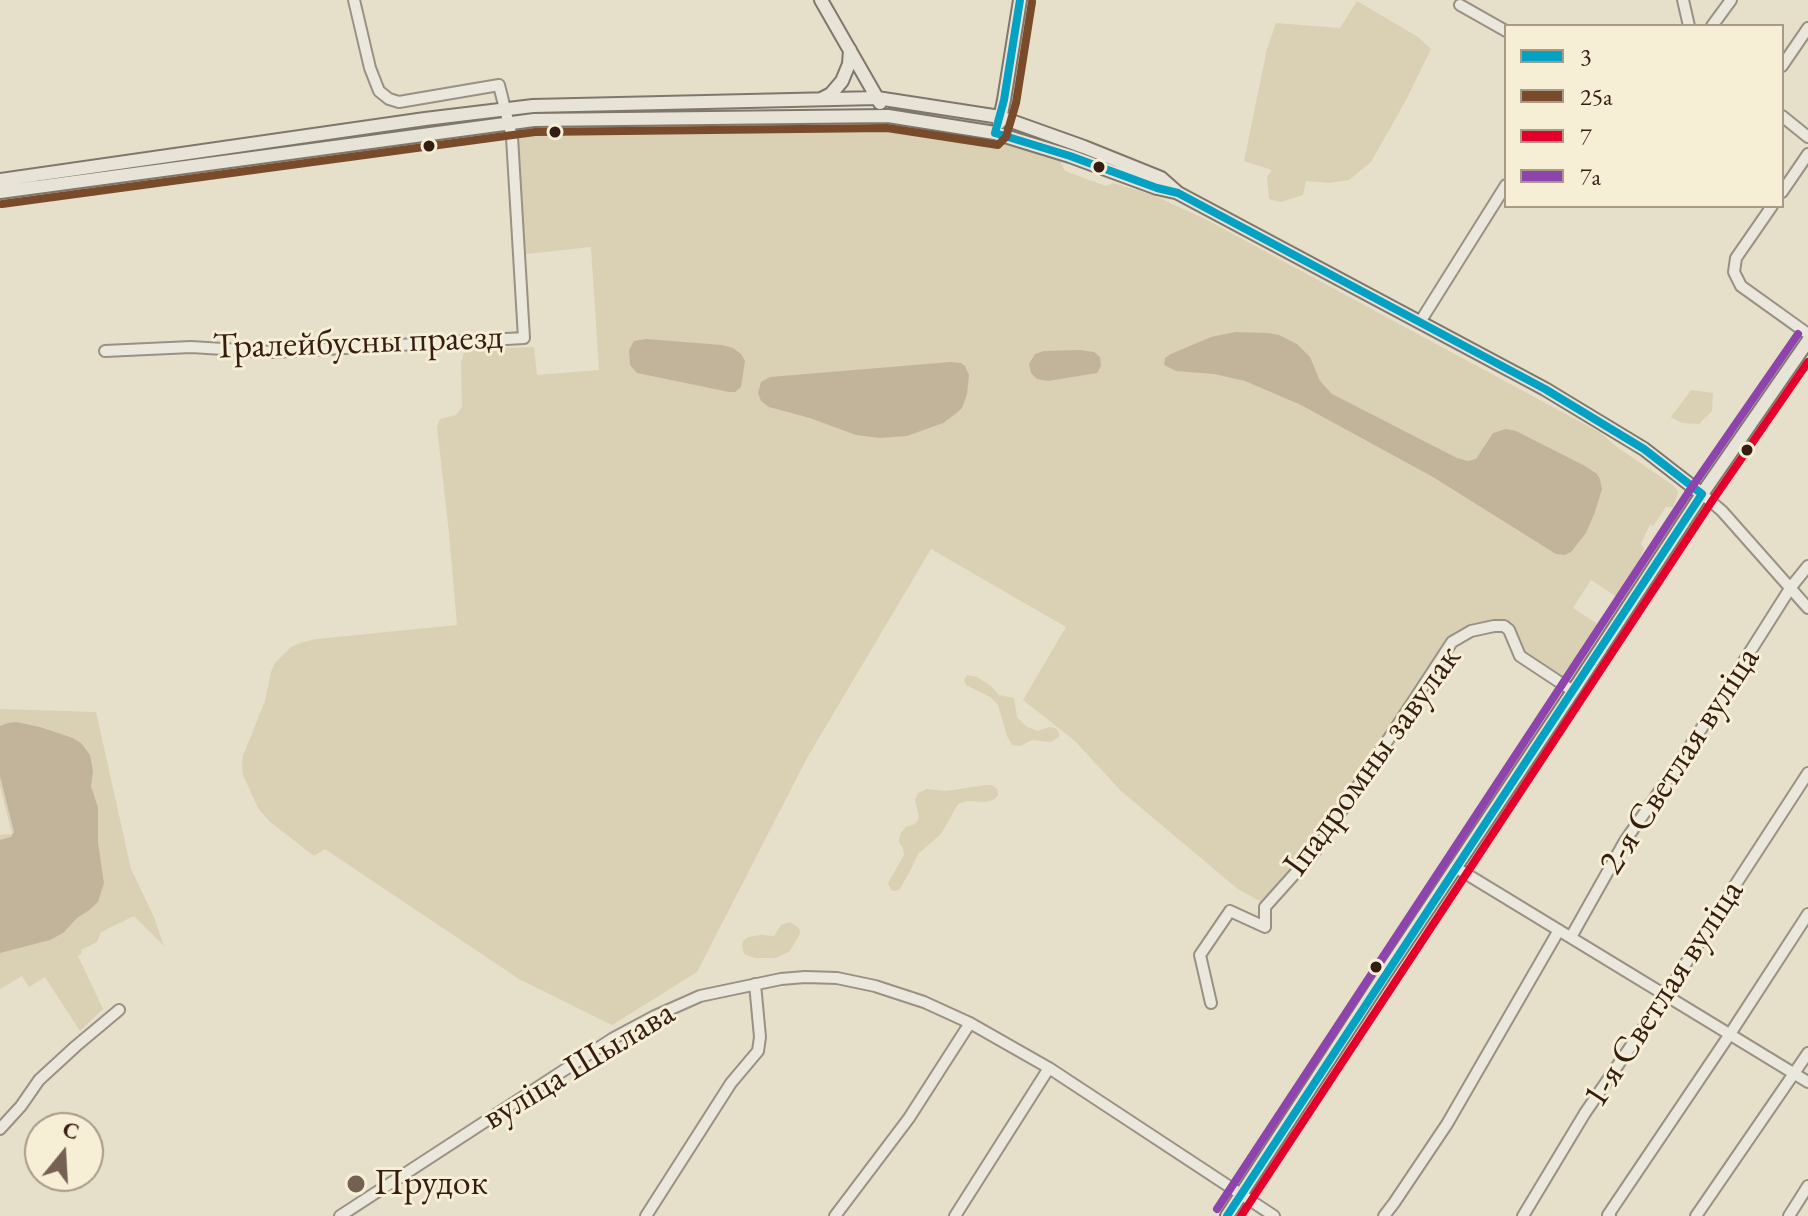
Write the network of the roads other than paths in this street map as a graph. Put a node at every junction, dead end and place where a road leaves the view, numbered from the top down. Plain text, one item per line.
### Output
1 (354, 0) edge
2 (821, 0) edge
3 (1020, 0) edge
4 (1683, 0) edge
5 (1731, 0) edge
6 (1460, 5) dead end
7 (1689, 24) edge
8 (1713, 24) edge
9 (1808, 28) edge
10 (1504, 30) edge
11 (850, 50) junction
12 (1784, 63) edge
13 (877, 98) junction
14 (818, 100) junction
15 (506, 108) junction
16 (888, 116) junction
17 (1000, 117) junction
18 (1784, 118) edge
19 (509, 123) junction
20 (995, 133) junction
21 (1808, 137) edge
22 (1808, 154) edge
23 (121, 169) junction
24 (99, 172) junction
25 (0, 180) edge
26 (1504, 188) edge
27 (1784, 189) edge
28 (0, 192) edge
29 (1178, 193) junction
30 (1771, 208) edge
31 (1420, 322) junction
32 (1808, 334) edge
33 (1808, 341) edge
34 (105, 351) dead end
35 (1702, 494) junction
36 (1808, 566) edge
37 (1791, 587) junction
38 (1808, 608) edge
39 (1573, 691) junction
40 (1808, 773) edge
41 (1455, 867) junction
42 (1808, 914) edge
43 (1559, 930) junction
44 (1571, 937) junction
45 (755, 984) junction
46 (1666, 995) junction
47 (1211, 1003) dead end
48 (119, 1010) dead end
49 (970, 1023) junction
50 (1730, 1034) junction
51 (1808, 1053) edge
52 (1049, 1068) junction
53 (1794, 1073) junction
54 (1808, 1082) edge
55 (0, 1129) edge
56 (1808, 1186) edge
57 (1242, 1193) junction
58 (1609, 1215) edge
59 (340, 1216) edge
60 (646, 1216) edge
61 (835, 1216) edge
62 (955, 1216) edge
63 (1227, 1216) edge
64 (1274, 1216) edge
65 (1384, 1216) edge
66 (1523, 1216) edge
67 (1696, 1216) edge
68 (1789, 1216) edge

1 - 15 street
2 - 11 main road
3 - 17 main road
4 - 7 street
5 - 8 street
6 - 10 street
9 - 12 street
11 - 13 main road
11 - 14 main road
13 - 14 main road
13 - 16 main road
13 - 17 main road
14 - 15 main road
15 - 19 street, Тралейбусны праезд
15 - 23 main road
16 - 19 main road
16 - 20 main road
17 - 20 main road
17 - 29 main road
18 - 21 street
19 - 23 main road
19 - 34 street, Тралейбусны праезд
20 - 29 main road
22 - 27 street
23 - 24 main road
24 - 25 main road
24 - 28 main road
26 - 31 street
29 - 31 main road
30 - 32 street
31 - 35 main road
33 - 35 main road
35 - 37 street
35 - 39 main road
36 - 37 street, 2-я Светлая вуліца
37 - 38 street
37 - 44 street, 2-я Светлая вуліца
39 - 41 main road
39 - 47 street, Іпадромны завулак
40 - 46 street, 1-я Светлая вуліца
41 - 43 street
41 - 57 main road
42 - 50 street
43 - 44 street
43 - 65 street
44 - 46 street
45 - 49 street, вуліца Шылава
45 - 59 street, вуліца Шылава
45 - 60 street
46 - 50 street
46 - 66 street, 1-я Светлая вуліца
48 - 55 street
49 - 52 street, вуліца Шылава
49 - 61 street
50 - 53 street
50 - 58 street
51 - 53 street
52 - 57 street, вуліца Шылава
52 - 62 street
53 - 54 street
53 - 67 street
56 - 68 street
57 - 63 main road
57 - 64 street, вуліца Шылава

